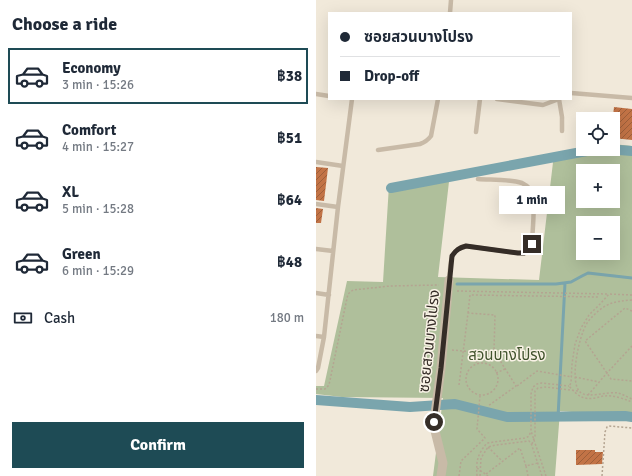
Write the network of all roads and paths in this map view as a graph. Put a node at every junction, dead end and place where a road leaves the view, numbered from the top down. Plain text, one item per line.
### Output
1 (451, 0) edge
2 (450, 12) edge
3 (572, 93) edge
4 (316, 94) edge
5 (328, 96) edge
6 (632, 98) edge
7 (352, 100) edge
8 (438, 100) edge
9 (480, 100) edge
10 (505, 100) edge
11 (556, 100) edge
12 (559, 100) edge
13 (562, 131) dead end
14 (476, 132) dead end
15 (378, 150) dead end
16 (316, 162) edge
17 (343, 166) junction
18 (478, 179) dead end
19 (316, 204) edge
20 (338, 207) junction
21 (316, 249) edge
22 (333, 251) junction
23 (449, 284) junction
24 (316, 293) edge
25 (609, 294) junction
26 (329, 295) junction
27 (632, 295) edge
28 (599, 297) dead end
29 (632, 300) edge
30 (632, 311) edge
31 (468, 313) junction
32 (316, 336) edge
33 (324, 337) junction
34 (632, 346) edge
35 (443, 349) junction
36 (463, 351) junction
37 (473, 352) junction
38 (496, 354) junction
39 (477, 364) junction
40 (505, 369) junction
41 (316, 371) edge
42 (496, 373) junction
43 (607, 373) junction
44 (573, 377) junction
45 (632, 381) edge
46 (599, 382) junction
47 (459, 385) dead end
48 (516, 386) junction
49 (569, 386) junction
50 (316, 389) edge
51 (573, 390) junction
52 (578, 391) junction
53 (480, 395) junction
54 (588, 395) junction
55 (632, 399) edge
56 (632, 402) edge
57 (488, 406) dead end
58 (632, 428) edge
59 (531, 432) junction
60 (532, 444) junction
61 (488, 447) junction
62 (502, 461) junction
63 (538, 463) junction
64 (526, 466) junction
65 (476, 467) junction
66 (480, 470) junction
67 (480, 475) edge
68 (487, 475) edge
69 (441, 476) edge
70 (459, 476) edge
71 (473, 476) edge
72 (477, 476) edge
73 (528, 476) edge
74 (542, 476) edge
75 (546, 476) edge
76 (602, 476) edge

1 - 2 lane
3 - 6 lane
4 - 5 lane
7 - 17 lane
8 - 15 lane
9 - 14 lane
10 - 11 lane
12 - 13 lane
16 - 17 lane
17 - 20 lane
18 - 23 lane
19 - 20 lane
20 - 22 lane
21 - 22 lane
22 - 26 lane
23 - 25 path
23 - 35 street, ซอยสวนบางโปรง
23 - 50 path
24 - 26 lane
25 - 27 path
25 - 44 path
26 - 33 lane
28 - 31 path
29 - 44 path
30 - 43 path
31 - 36 path
31 - 38 path
32 - 33 lane
33 - 41 lane
34 - 43 path
35 - 36 path
35 - 69 street, ซอยสวนบางโปรง
36 - 37 path
36 - 47 path
37 - 38 path
37 - 39 path
38 - 40 path
39 - 42 path
39 - 53 path
40 - 42 path
40 - 48 path
42 - 53 path
43 - 45 path
43 - 46 path
44 - 46 path
44 - 48 path
44 - 49 path
44 - 52 path
46 - 54 path
48 - 57 path
49 - 51 path
49 - 59 path
51 - 52 path
51 - 56 path
51 - 60 path
52 - 54 path
53 - 70 path
54 - 55 path
58 - 76 path
59 - 65 path
59 - 75 path
60 - 61 path
60 - 63 path
61 - 62 path
61 - 66 path
62 - 64 path
62 - 68 path
63 - 64 path
63 - 74 path
64 - 73 path
65 - 66 path
65 - 72 path
66 - 67 path
66 - 68 path
67 - 72 path
71 - 72 path

